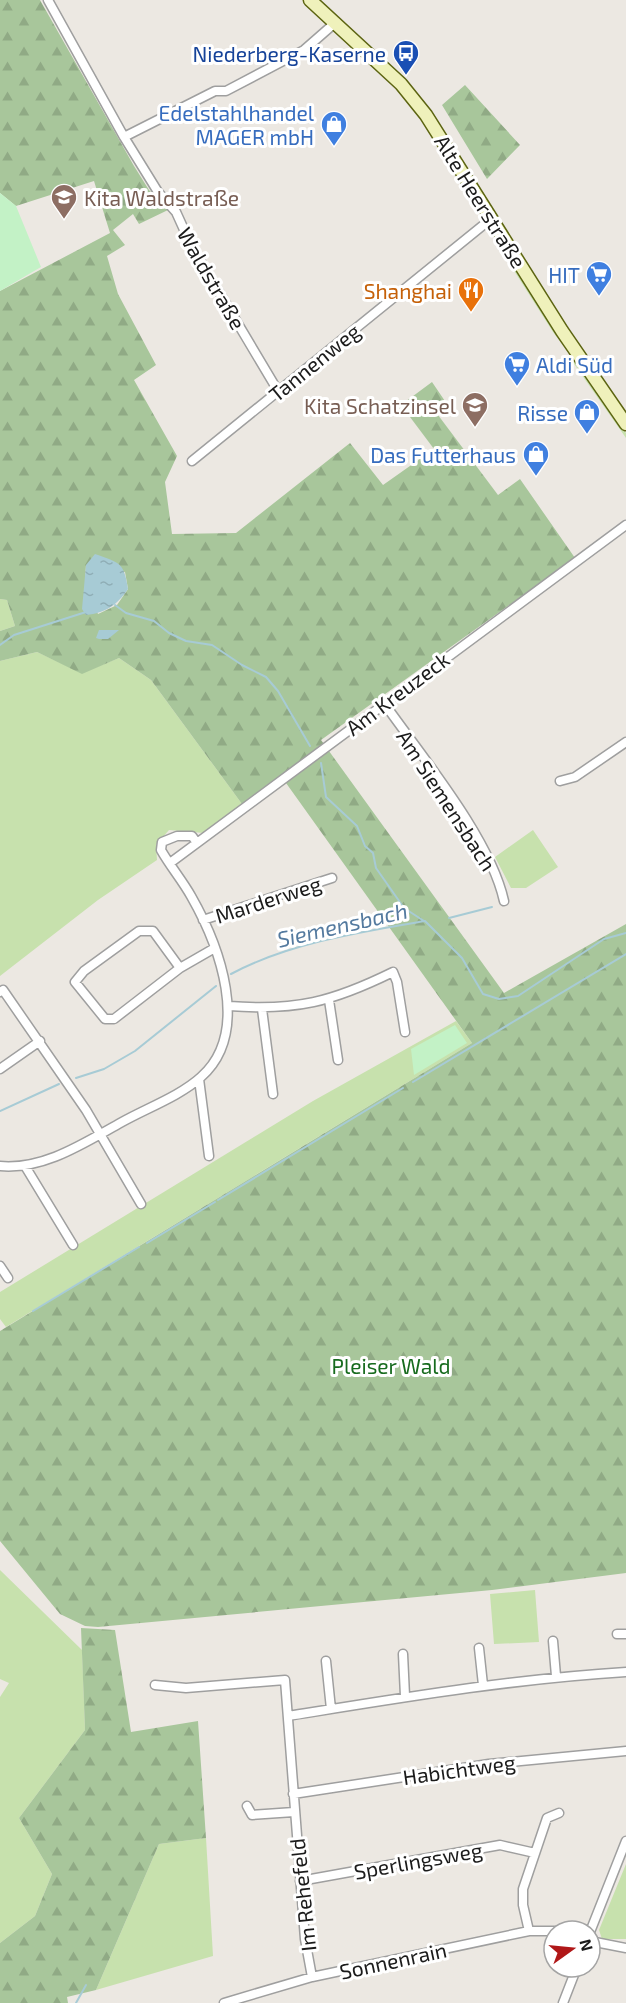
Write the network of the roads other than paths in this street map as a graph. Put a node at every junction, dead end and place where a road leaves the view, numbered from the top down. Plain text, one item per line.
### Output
1 (48, 0) edge
2 (310, 0) edge
3 (336, 22) junction
4 (124, 137) junction
5 (492, 218) junction
6 (278, 391) junction
7 (626, 424) edge
8 (192, 461) dead end
9 (626, 525) edge
10 (384, 703) junction
11 (626, 742) edge
12 (560, 782) dead end
13 (197, 843) junction
14 (170, 864) junction
15 (332, 878) dead end
16 (504, 901) dead end
17 (203, 920) junction
18 (213, 949) junction
19 (180, 968) junction
20 (0, 992) edge
21 (329, 1000) junction
22 (229, 1006) junction
23 (262, 1009) junction
24 (405, 1032) dead end
25 (40, 1041) junction
26 (338, 1060) dead end
27 (0, 1069) edge
28 (199, 1079) junction
29 (273, 1094) dead end
30 (99, 1135) junction
31 (209, 1156) dead end
32 (0, 1166) edge
33 (25, 1166) junction
34 (141, 1204) dead end
35 (73, 1245) dead end
36 (0, 1266) edge
37 (8, 1278) dead end
38 (553, 1641) dead end
39 (479, 1648) dead end
40 (403, 1654) dead end
41 (326, 1661) dead end
42 (626, 1672) edge
43 (556, 1676) junction
44 (155, 1685) dead end
45 (483, 1685) junction
46 (405, 1696) junction
47 (331, 1709) junction
48 (288, 1716) junction
49 (626, 1751) edge
50 (293, 1794) junction
51 (247, 1806) dead end
52 (294, 1812) junction
53 (559, 1813) dead end
54 (626, 1841) edge
55 (535, 1853) junction
56 (300, 1881) junction
57 (595, 1919) edge
58 (529, 1931) junction
59 (542, 1931) edge
60 (602, 1943) edge
61 (626, 1948) edge
62 (312, 1977) junction
63 (572, 1979) edge
64 (234, 2002) edge
65 (224, 2003) edge
66 (563, 2003) edge

1 - 4 street, Waldstraße
2 - 3 street, Alte Heerstraße
3 - 4 street
3 - 5 street, Alte Heerstraße
4 - 6 street, Waldstraße
5 - 6 street, Tannenweg
5 - 7 street, Alte Heerstraße
6 - 8 street, Tannenweg
9 - 10 street, Am Kreuzeck
10 - 13 street, Am Kreuzeck
10 - 16 street, Am Siemensbach
11 - 12 street
13 - 14 street, Am Kreuzeck
13 - 14 street
14 - 17 street
15 - 17 street, Marderweg
17 - 18 street
18 - 19 street
18 - 22 street
19 - 19 street
20 - 25 street
21 - 23 street
21 - 24 street
21 - 26 street
22 - 23 street
22 - 28 street
23 - 29 street
25 - 27 street
25 - 30 street
28 - 30 street
28 - 31 street
30 - 33 street
30 - 34 street
32 - 33 street
33 - 35 street
36 - 37 street
38 - 43 street
39 - 45 street
40 - 46 street
41 - 47 street
42 - 43 street
43 - 45 street
44 - 48 street, Im Rehefeld
45 - 46 street
46 - 47 street
47 - 48 street
48 - 50 street, Im Rehefeld
49 - 50 street, Habichtweg
50 - 52 street, Im Rehefeld
51 - 52 street, Im Rehefeld
52 - 56 street, Im Rehefeld
53 - 55 street
54 - 57 street
55 - 56 street, Sperlingsweg
55 - 58 street
56 - 62 street, Im Rehefeld
58 - 59 street, Sonnenrain
58 - 62 street, Sonnenrain
60 - 61 street
62 - 64 street, Sonnenrain
63 - 66 street
64 - 65 street, Sonnenrain

